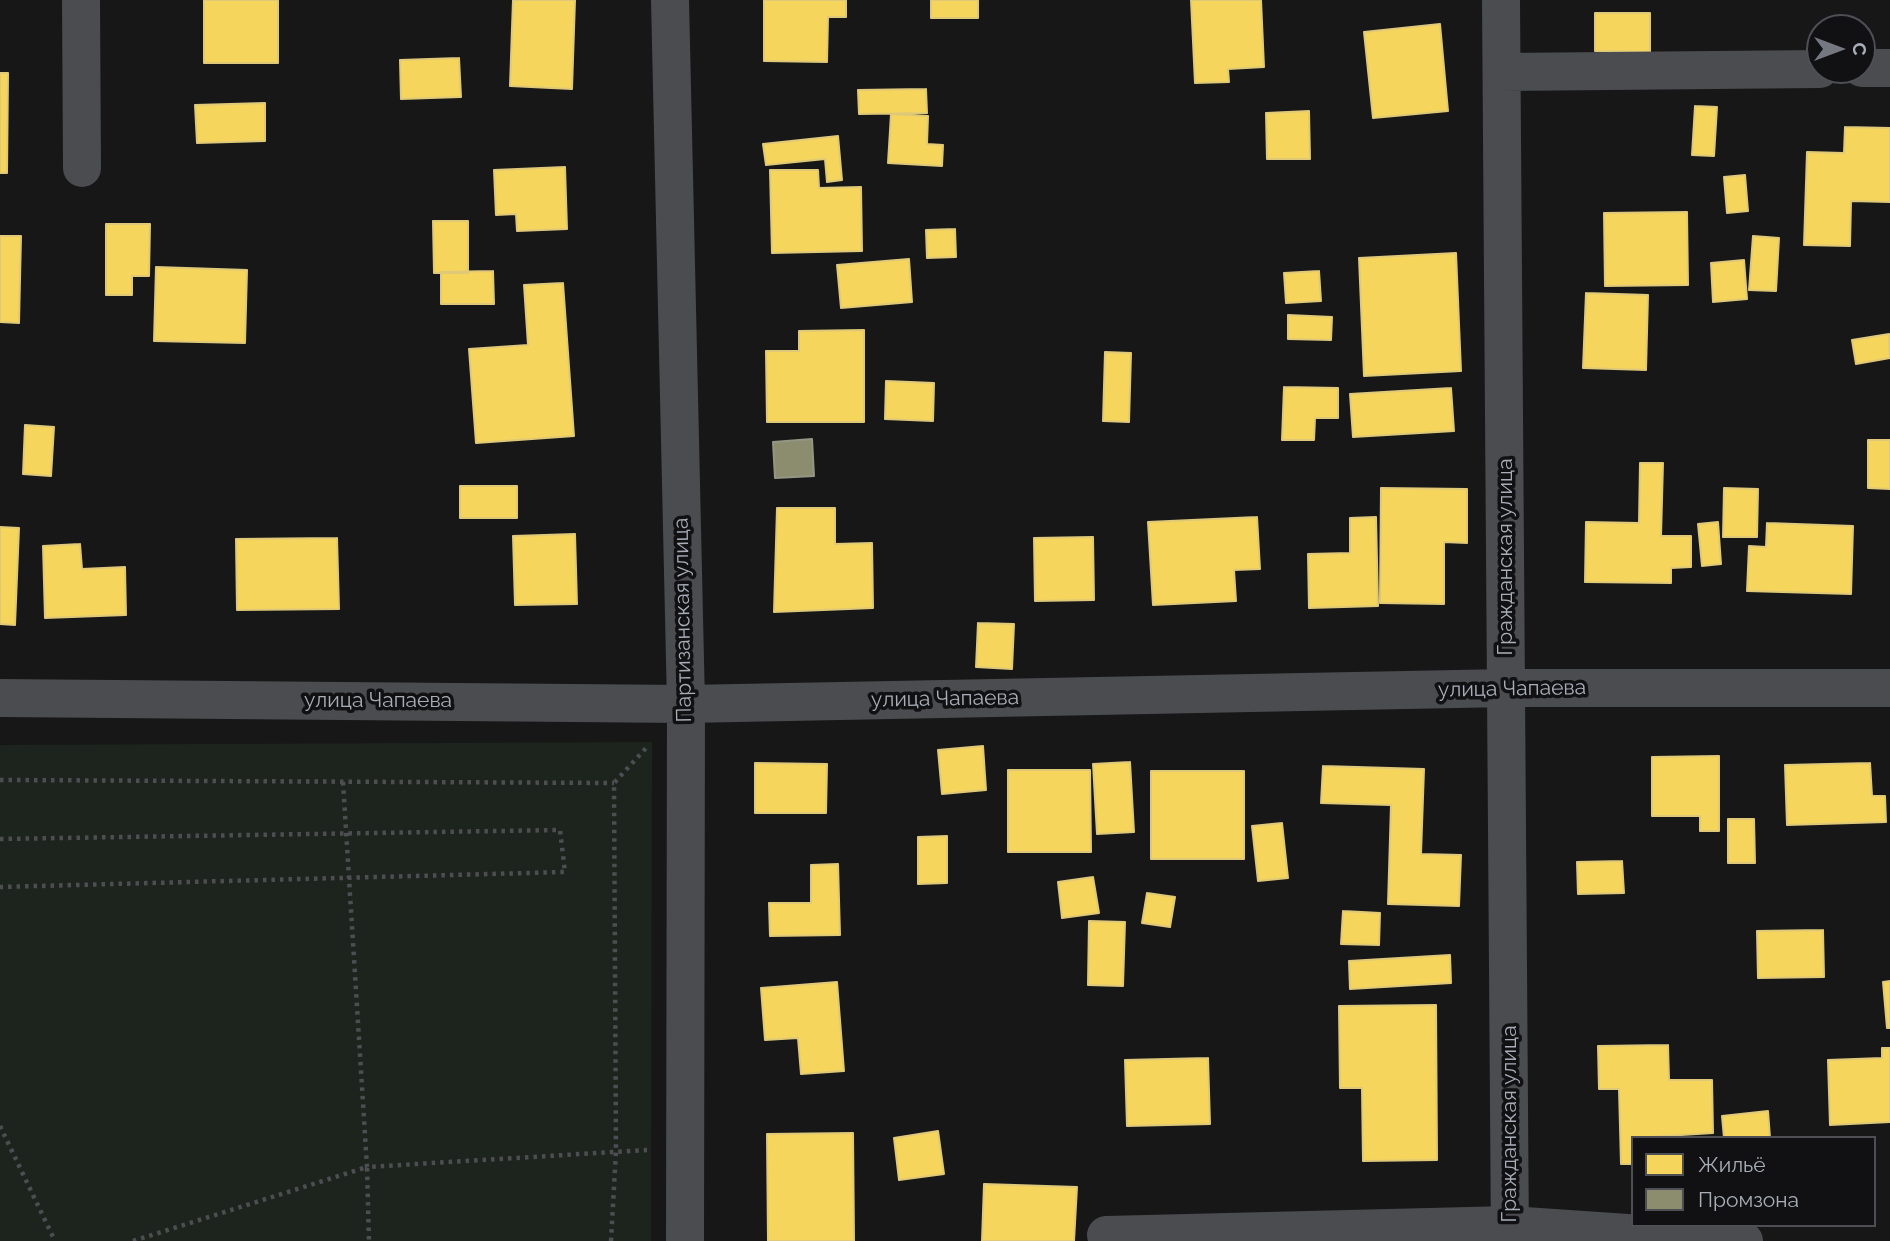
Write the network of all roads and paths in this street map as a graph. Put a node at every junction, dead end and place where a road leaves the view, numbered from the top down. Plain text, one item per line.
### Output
1 (81, 0) edge
2 (670, 0) edge
3 (1501, 0) edge
4 (1806, 69) edge
5 (1502, 72) junction
6 (82, 168) dead end
7 (1508, 688) junction
8 (1890, 688) edge
9 (0, 698) edge
10 (686, 704) junction
11 (0, 780) edge
12 (343, 782) junction
13 (346, 831) junction
14 (0, 839) edge
15 (349, 879) junction
16 (0, 887) edge
17 (0, 1126) edge
18 (616, 1151) junction
19 (367, 1167) junction
20 (1510, 1233) edge
21 (1107, 1235) dead end
22 (54, 1241) edge
23 (133, 1241) edge
24 (369, 1241) edge
25 (611, 1241) edge
26 (685, 1241) edge
27 (1744, 1241) edge

1 - 6 street
2 - 10 street, Партизанская улица
3 - 5 street, Гражданская улица
4 - 5 street
5 - 7 street, Гражданская улица
7 - 8 street, улица Чапаева
7 - 10 street, улица Чапаева
7 - 20 street, Гражданская улица
9 - 10 street, улица Чапаева
10 - 26 street, Партизанская улица
11 - 12 path
12 - 13 path
12 - 18 path
13 - 14 path
13 - 15 path
13 - 15 path
15 - 16 path
15 - 19 path
17 - 22 path
18 - 19 path
18 - 25 path
19 - 23 path
19 - 24 path
20 - 21 street
20 - 27 street

